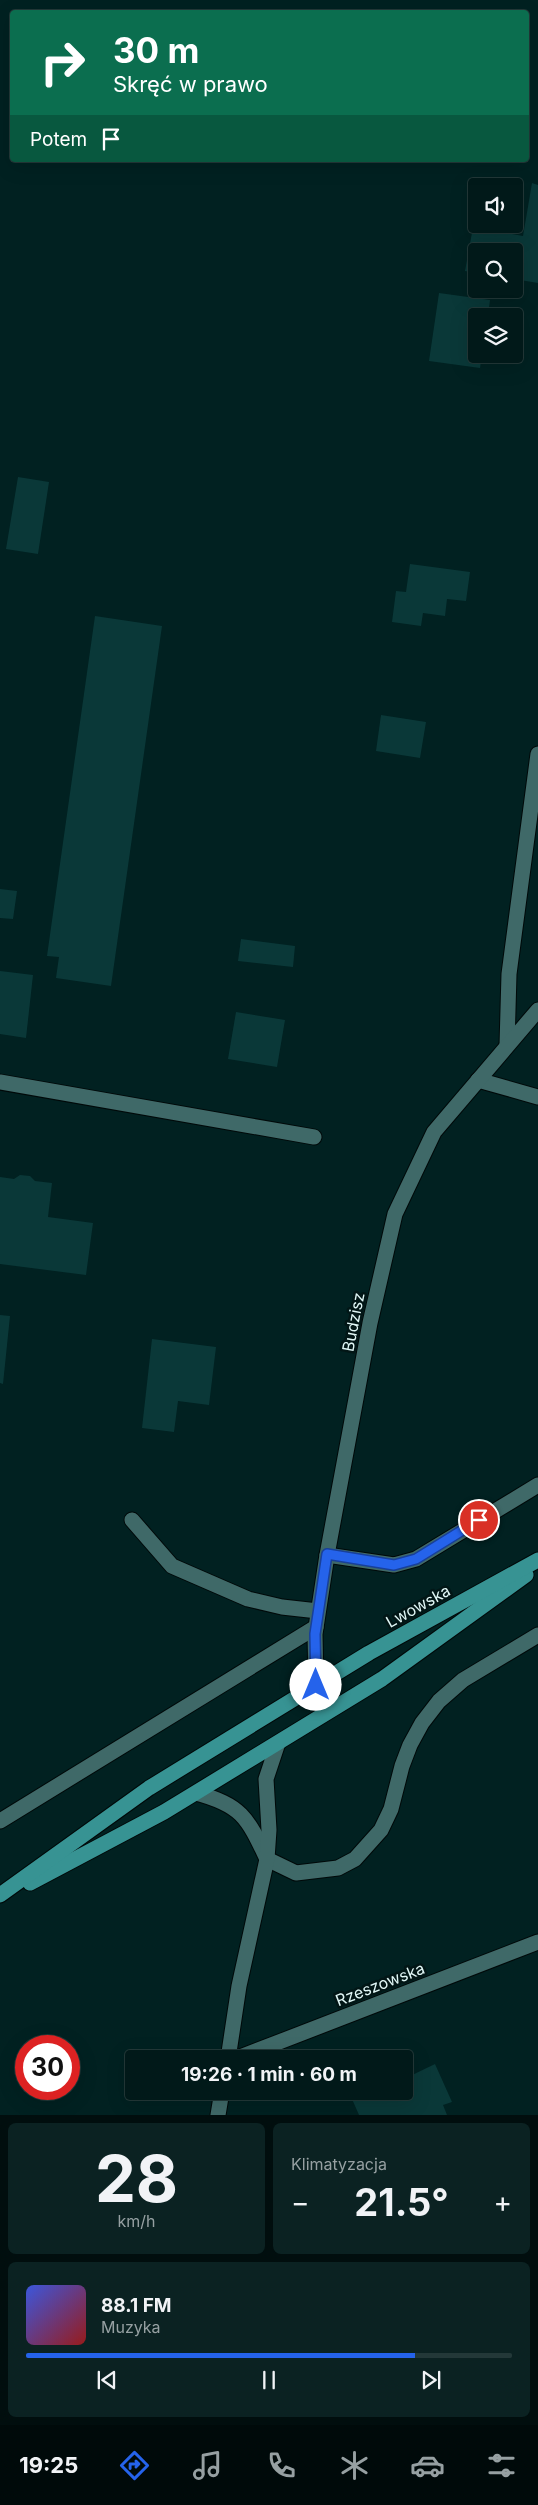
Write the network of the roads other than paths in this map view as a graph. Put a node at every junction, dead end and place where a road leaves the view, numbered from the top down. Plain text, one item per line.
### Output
1 (538, 754) edge
2 (538, 1010) edge
3 (507, 1045) junction
4 (478, 1080) junction
5 (0, 1082) edge
6 (538, 1097) edge
7 (314, 1138) dead end
8 (538, 1485) edge
9 (132, 1520) dead end
10 (327, 1554) junction
11 (538, 1560) edge
12 (538, 1567) edge
13 (318, 1611) junction
14 (316, 1627) junction
15 (538, 1635) edge
16 (316, 1685) junction
17 (278, 1743) junction
18 (196, 1792) junction
19 (0, 1821) edge
20 (267, 1859) junction
21 (0, 1895) edge
22 (0, 1899) edge
23 (538, 1942) edge
24 (229, 2050) edge
25 (258, 2050) edge
26 (220, 2100) edge
27 (218, 2115) edge

1 - 3 street
2 - 3 street, Budzisz
3 - 4 street, Budzisz
4 - 6 street
4 - 10 street, Budzisz
5 - 7 street
8 - 10 street
9 - 13 street
10 - 13 street, Budzisz
11 - 16 main road, Lwowska
12 - 17 main road
13 - 14 street, Budzisz
14 - 16 street, Budzisz
14 - 19 street
15 - 20 street
16 - 21 main road, Lwowska
17 - 18 main road
17 - 20 street
18 - 20 street
18 - 22 main road
20 - 24 street
23 - 25 street, Rzeszowska
26 - 27 street

